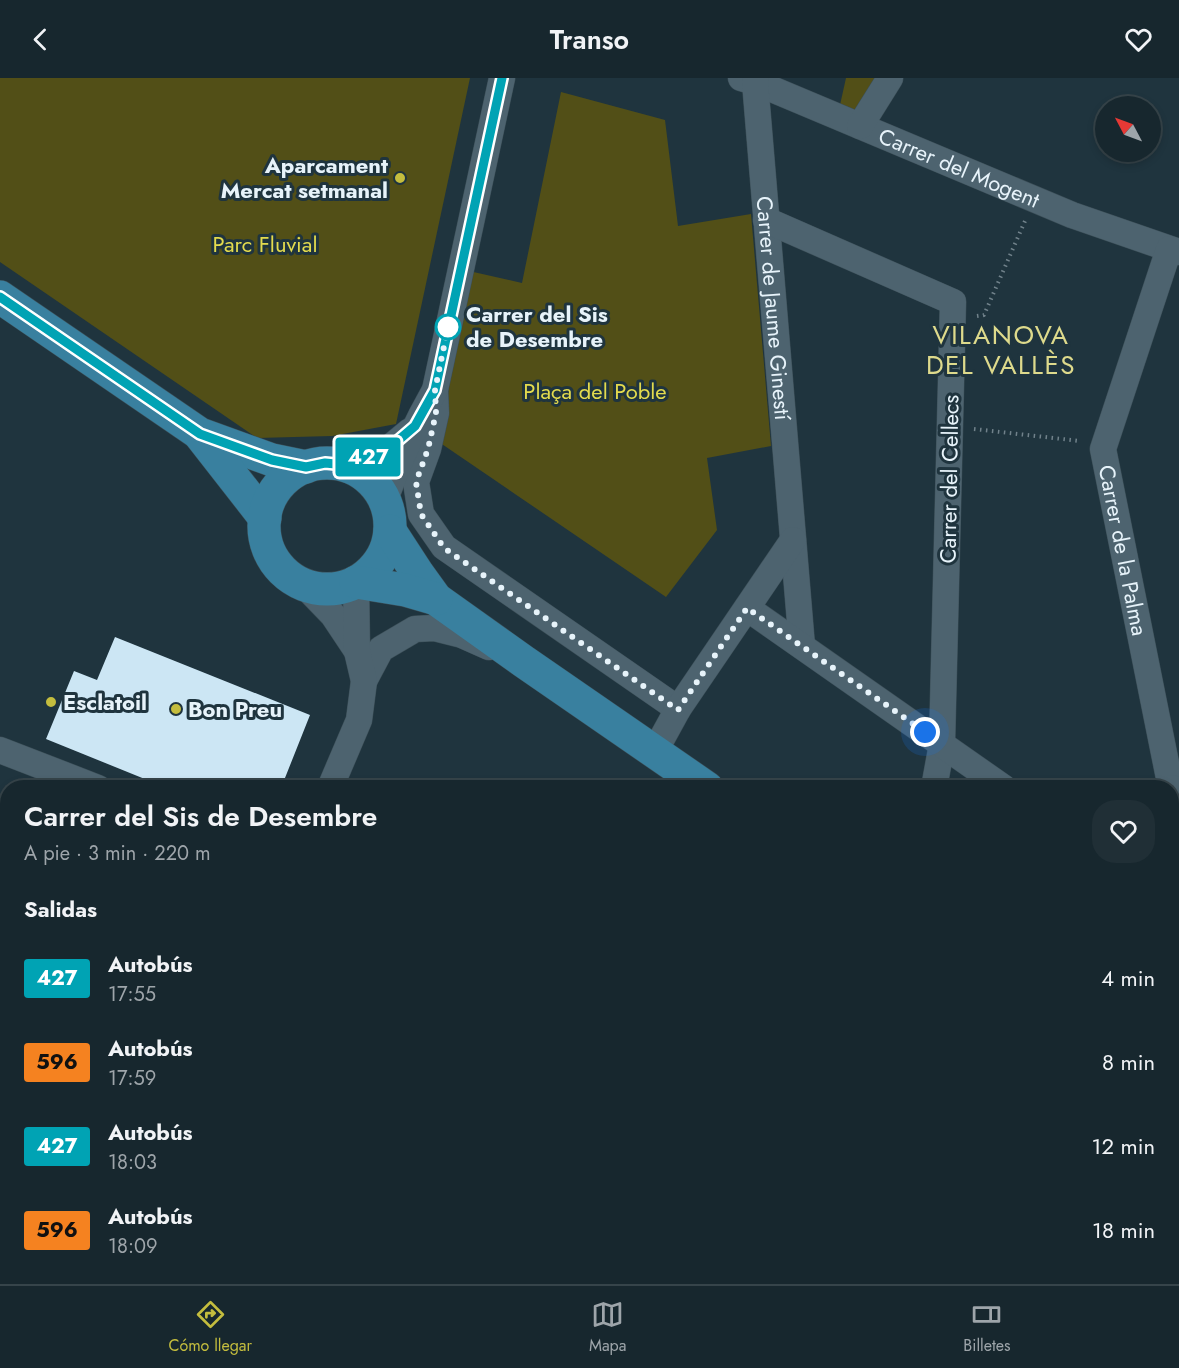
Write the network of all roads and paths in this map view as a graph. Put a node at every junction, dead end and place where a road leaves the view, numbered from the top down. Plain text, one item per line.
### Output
1 (502, 78) edge
2 (890, 78) edge
3 (751, 79) edge
4 (860, 126) junction
5 (1035, 200) junction
6 (766, 220) junction
7 (1174, 251) edge
8 (0, 297) edge
9 (952, 320) junction
10 (435, 390) junction
11 (415, 426) junction
12 (950, 426) junction
13 (200, 434) junction
14 (1105, 444) junction
15 (346, 465) junction
16 (306, 467) junction
17 (388, 515) junction
18 (265, 518) junction
19 (793, 540) junction
20 (356, 582) junction
21 (304, 585) junction
22 (436, 598) junction
23 (747, 608) junction
24 (802, 646) junction
25 (357, 651) junction
26 (523, 661) junction
27 (364, 681) junction
28 (678, 710) junction
29 (942, 744) junction
30 (0, 750) edge
31 (656, 751) junction
32 (77, 780) edge
33 (333, 780) edge
34 (696, 780) edge
35 (935, 780) edge
36 (993, 780) edge
37 (1169, 780) edge

1 - 10 street
2 - 4 street
3 - 4 street, Carrer del Mogent
3 - 6 street, Carrer de Jaume Ginestí
4 - 5 street, Carrer del Mogent
5 - 7 street, Carrer del Mogent
5 - 9 path
6 - 9 street, Carrer del Cellecs
6 - 19 street, Carrer de Jaume Ginestí
7 - 14 street, Carrer de la Palma
8 - 13 main road
9 - 12 street, Carrer del Cellecs
10 - 11 street
10 - 28 street
11 - 15 street
11 - 17 street
12 - 14 path
12 - 29 street, Carrer del Cellecs
13 - 16 main road
13 - 18 main road
14 - 37 street, Carrer de la Palma
15 - 16 main road
15 - 17 main road
16 - 18 main road
17 - 20 main road
17 - 22 main road
18 - 21 main road
19 - 23 street
19 - 24 street, Carrer de Jaume Ginestí
20 - 21 main road
20 - 22 main road
20 - 25 street
21 - 25 street
22 - 26 main road
23 - 24 street
23 - 28 street
24 - 29 street
25 - 27 street
26 - 27 street
26 - 31 main road
27 - 33 street
28 - 31 street
29 - 35 street, Carrer del Cellecs
29 - 36 street
30 - 32 street
31 - 34 main road

